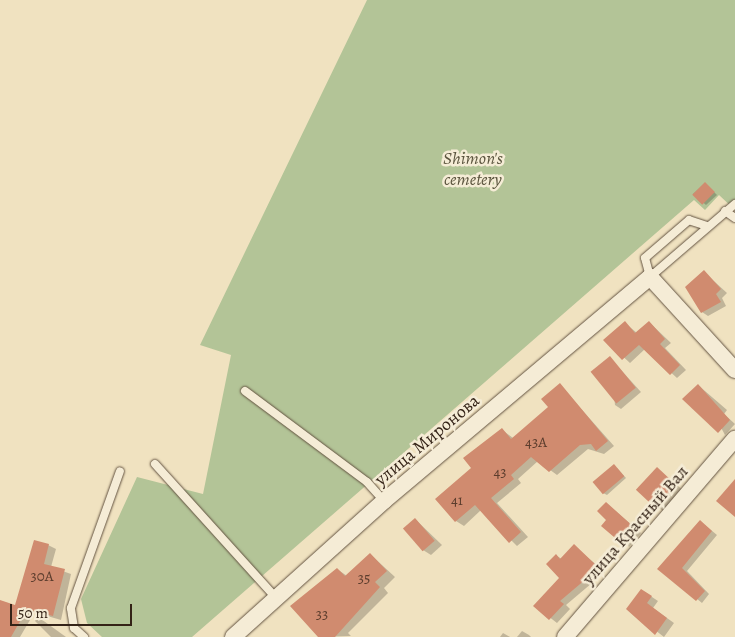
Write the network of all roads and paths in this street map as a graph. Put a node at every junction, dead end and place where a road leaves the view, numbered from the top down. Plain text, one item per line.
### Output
1 (735, 204) edge
2 (725, 212) junction
3 (735, 218) edge
4 (707, 226) junction
5 (650, 277) junction
6 (735, 370) edge
7 (245, 391) dead end
8 (735, 439) edge
9 (155, 464) dead end
10 (120, 471) dead end
11 (384, 501) junction
12 (276, 598) junction
13 (84, 637) edge
14 (233, 637) edge
15 (565, 637) edge

1 - 2 lane
2 - 3 lane
2 - 4 lane
4 - 5 lane
4 - 5 lane
5 - 6 street
5 - 11 street, улица Миронова
7 - 11 lane
8 - 15 street, улица Красный Вал
9 - 12 lane
10 - 13 lane
11 - 12 street, улица Миронова
12 - 14 street, улица Миронова

